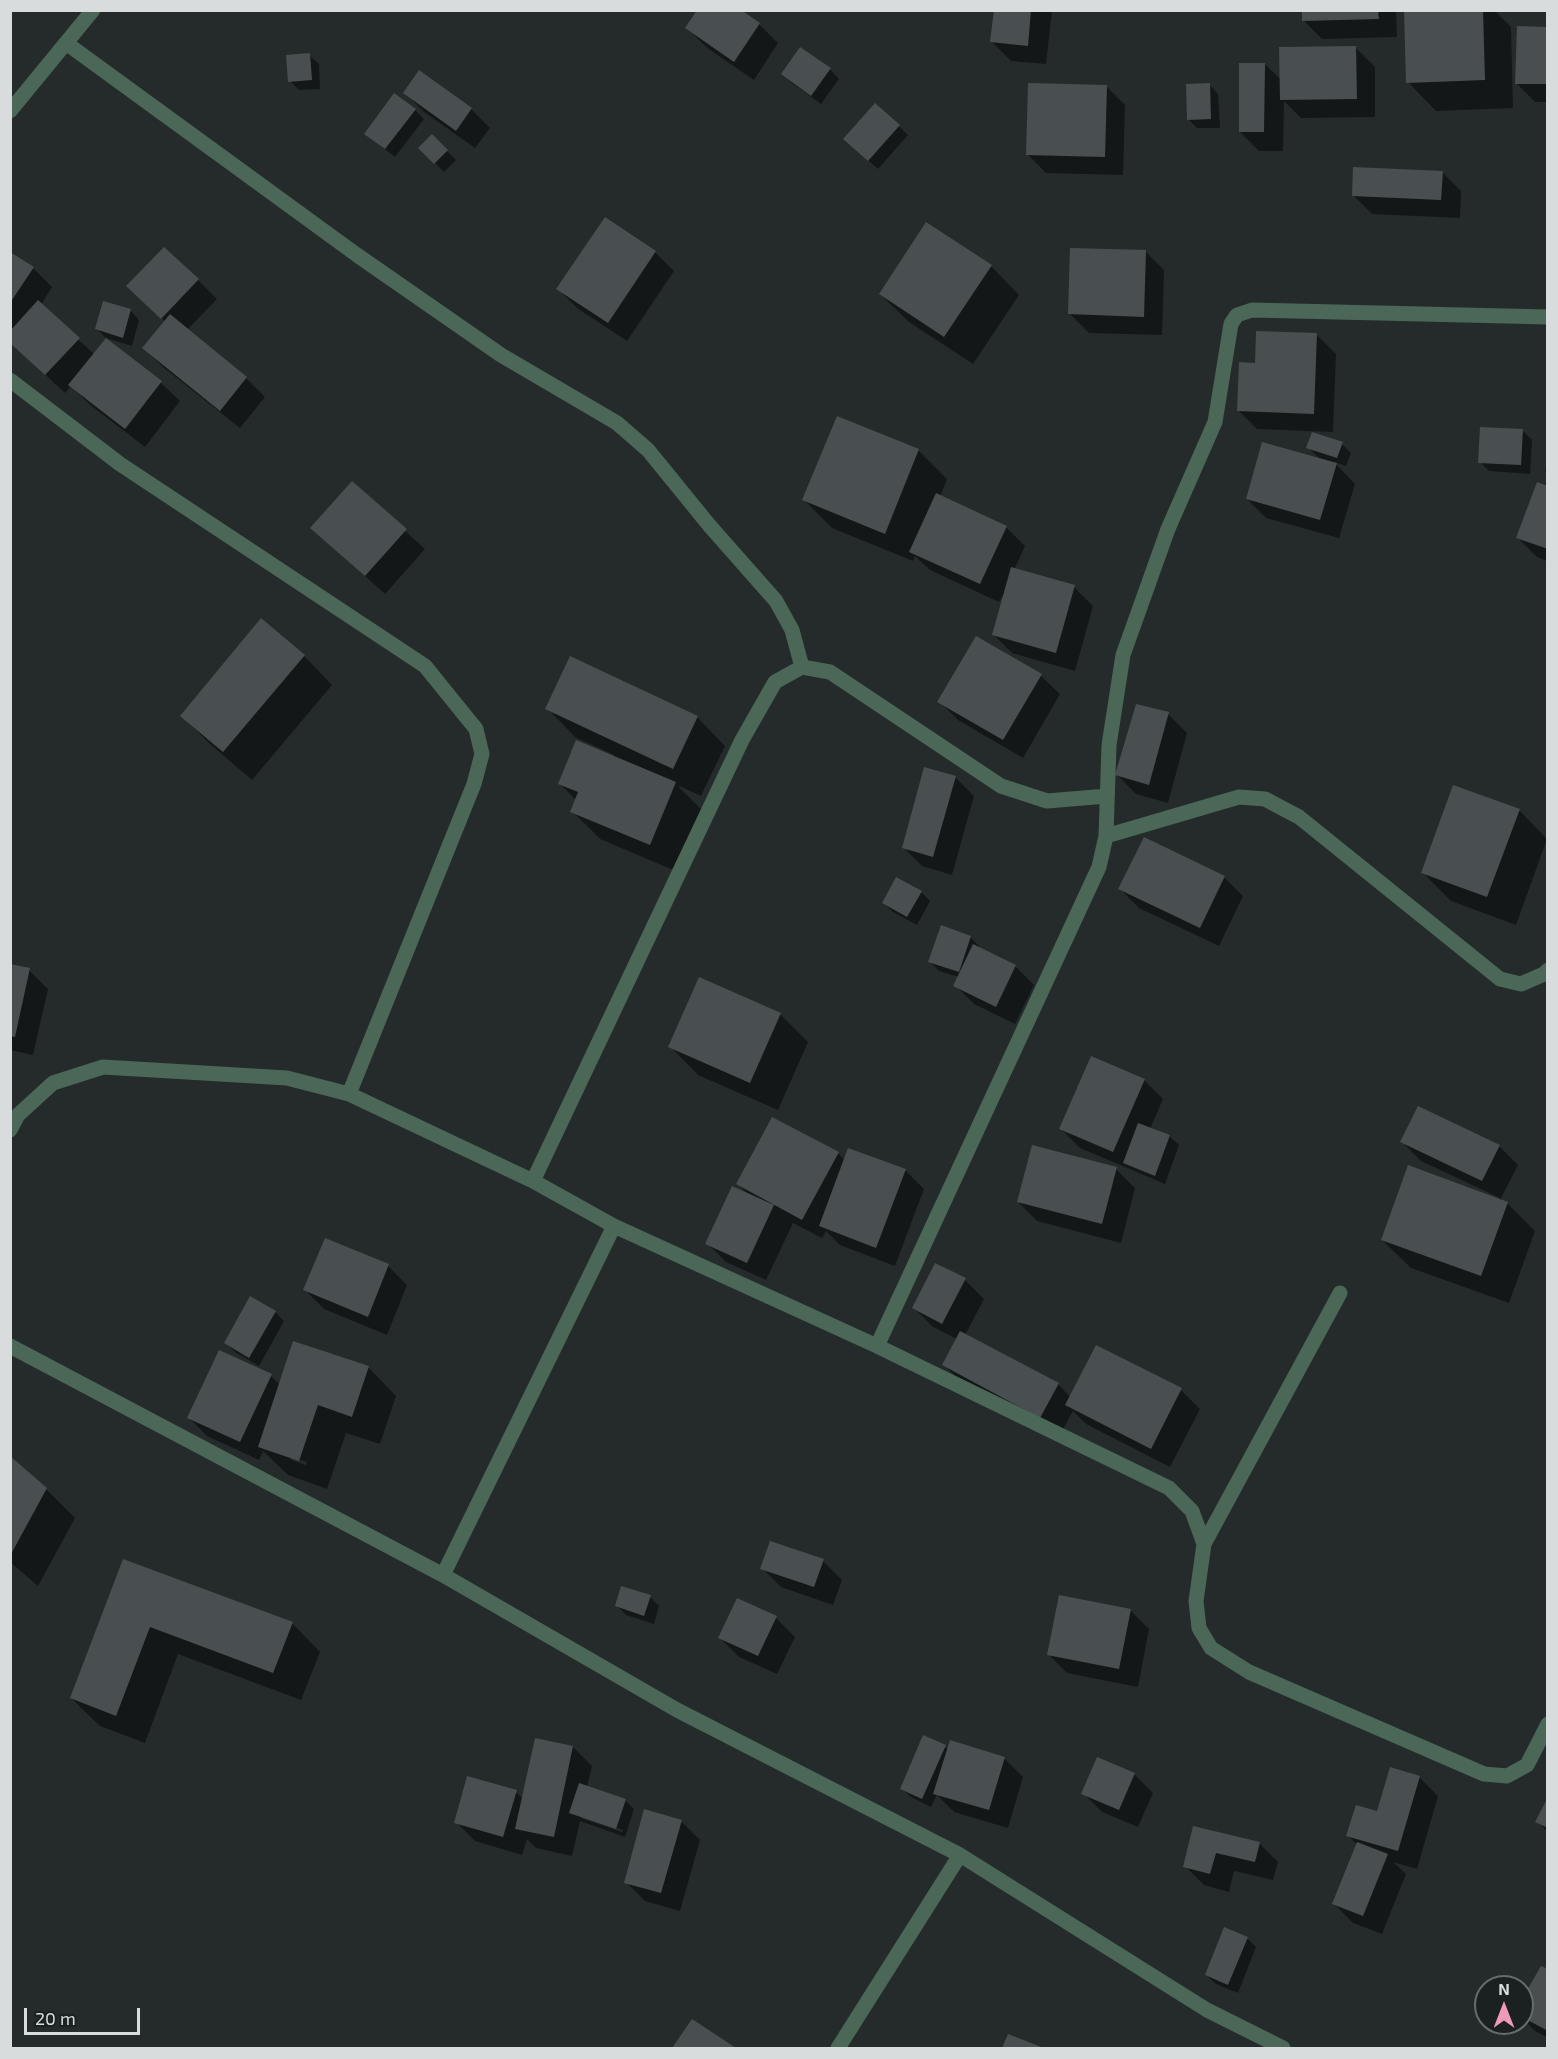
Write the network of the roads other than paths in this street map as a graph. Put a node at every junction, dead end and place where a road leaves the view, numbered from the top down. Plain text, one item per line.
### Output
1 (93, 10) edge
2 (66, 43) junction
3 (10, 111) edge
4 (1548, 317) edge
5 (10, 380) edge
6 (802, 667) junction
7 (1107, 796) junction
8 (1106, 836) junction
9 (1548, 970) edge
10 (349, 1094) junction
11 (10, 1130) edge
12 (533, 1181) junction
13 (614, 1226) junction
14 (1340, 1293) dead end
15 (10, 1346) edge
16 (877, 1346) junction
17 (1204, 1544) junction
18 (443, 1575) junction
19 (1548, 1724) edge
20 (960, 1855) junction
21 (838, 2049) edge
22 (1283, 2049) edge

1 - 2 street
2 - 3 street
2 - 6 street
4 - 7 street
5 - 10 street
6 - 7 street
6 - 12 street
7 - 8 street
8 - 9 street
8 - 16 street
10 - 11 street
10 - 12 street
12 - 13 street
13 - 16 street
13 - 18 street
14 - 17 street
15 - 18 street
16 - 17 street
17 - 19 street
18 - 20 street
20 - 21 street
20 - 22 street

